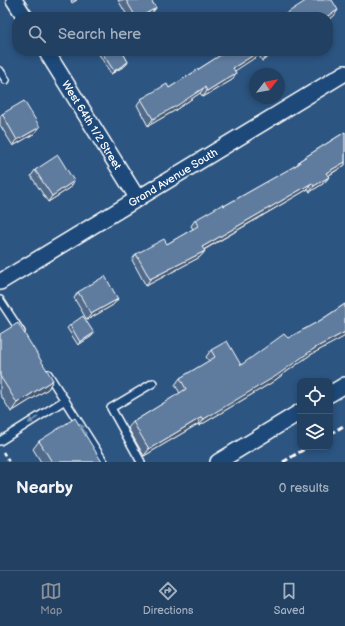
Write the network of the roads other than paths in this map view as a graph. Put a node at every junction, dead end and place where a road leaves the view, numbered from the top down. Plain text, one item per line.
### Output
1 (14, 0) edge
2 (22, 12) edge
3 (49, 56) edge
4 (0, 71) edge
5 (345, 73) edge
6 (6, 80) dead end
7 (138, 199) junction
8 (0, 282) edge
9 (0, 300) edge
10 (26, 340) edge
11 (44, 367) edge
12 (152, 383) dead end
13 (345, 385) edge
14 (333, 392) edge
15 (65, 400) junction
16 (297, 414) edge
17 (0, 441) edge
18 (104, 462) edge
19 (141, 462) edge
20 (218, 462) edge

1 - 2 street
3 - 7 street, West 64th 1/2 Street
4 - 6 lane
5 - 7 street, Grand Avenue South
7 - 8 street, Grand Avenue South
9 - 10 lane
11 - 15 lane
12 - 19 lane
13 - 14 street
15 -> 17 lane
18 -> 15 lane
16 - 20 street

